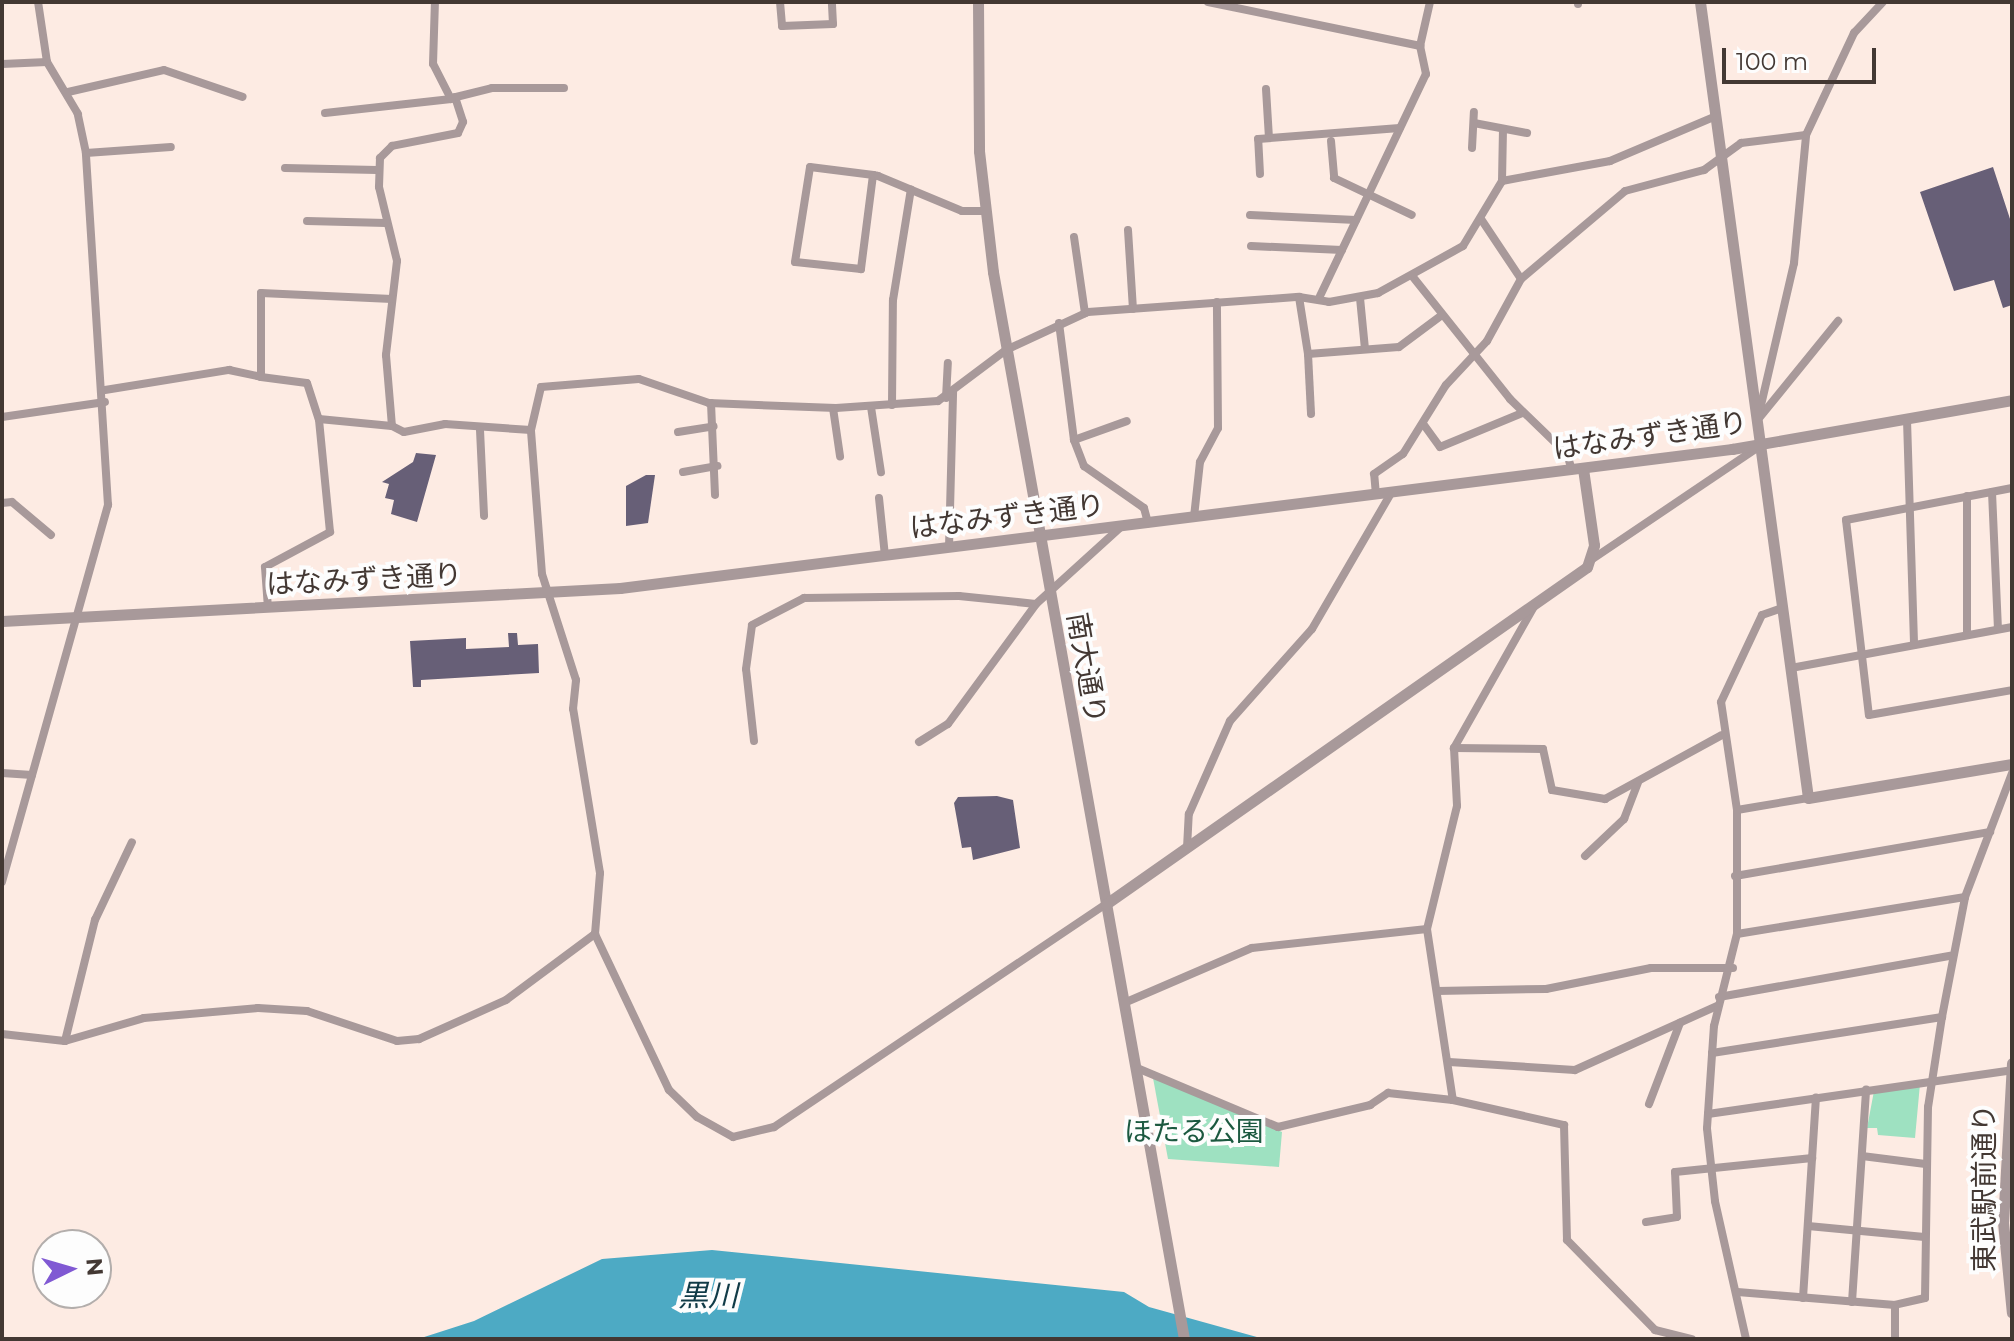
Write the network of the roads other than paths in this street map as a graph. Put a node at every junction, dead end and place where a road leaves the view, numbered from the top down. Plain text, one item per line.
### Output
1 (38, 2) edge
2 (435, 2) edge
3 (780, 2) edge
4 (832, 2) edge
5 (978, 2) edge
6 (1208, 2) edge
7 (1430, 2) edge
8 (1700, 2) edge
9 (1883, 2) edge
10 (1420, 46) junction
11 (47, 62) junction
12 (2, 64) edge
13 (564, 88) dead end
14 (1266, 89) dead end
15 (68, 92) junction
16 (243, 97) dead end
17 (453, 98) junction
18 (1474, 112) dead end
19 (325, 113) dead end
20 (1716, 116) junction
21 (1474, 123) junction
22 (1400, 128) junction
23 (1503, 129) junction
24 (1527, 133) dead end
25 (1806, 135) junction
26 (1269, 138) junction
27 (1331, 141) dead end
28 (171, 147) dead end
29 (1472, 148) dead end
30 (86, 153) junction
31 (1722, 161) junction
32 (285, 168) dead end
33 (377, 170) junction
34 (1260, 174) dead end
35 (873, 175) junction
36 (1502, 181) junction
37 (911, 189) junction
38 (1368, 194) junction
39 (984, 211) junction
40 (1250, 215) dead end
41 (1412, 215) dead end
42 (1481, 219) junction
43 (1356, 220) junction
44 (307, 221) dead end
45 (386, 223) junction
46 (1128, 230) dead end
47 (1074, 237) dead end
48 (1251, 246) dead end
49 (1342, 250) junction
50 (1413, 277) junction
51 (1521, 279) junction
52 (1320, 296) junction
53 (1299, 297) junction
54 (1360, 298) junction
55 (392, 299) junction
56 (1217, 302) junction
57 (1133, 309) junction
58 (1085, 313) junction
59 (1442, 315) junction
60 (1838, 321) dead end
61 (1059, 323) junction
62 (1365, 349) junction
63 (1006, 350) junction
64 (1308, 354) junction
65 (1474, 356) junction
66 (948, 363) dead end
67 (261, 377) junction
68 (105, 390) junction
69 (949, 395) junction
70 (2012, 400) edge
71 (105, 402) junction
72 (711, 403) junction
73 (892, 405) junction
74 (871, 407) junction
75 (833, 408) junction
76 (1522, 413) junction
77 (1311, 414) dead end
78 (2, 417) edge
79 (319, 419) junction
80 (1907, 420) junction
81 (1127, 421) dead end
82 (1757, 421) junction
83 (1424, 425) junction
84 (392, 426) junction
85 (714, 426) junction
86 (480, 430) junction
87 (531, 430) junction
88 (678, 432) dead end
89 (1074, 440) junction
90 (1761, 445) junction
91 (840, 456) dead end
92 (717, 466) junction
93 (1578, 469) junction
94 (683, 472) dead end
95 (881, 472) dead end
96 (2012, 488) edge
97 (1992, 492) junction
98 (1391, 493) junction
99 (715, 495) dead end
100 (1376, 495) junction
101 (1967, 496) junction
102 (879, 498) dead end
103 (2, 503) edge
104 (1911, 506) junction
105 (484, 516) dead end
106 (1194, 517) junction
107 (1148, 523) junction
108 (1123, 526) junction
109 (51, 535) dead end
110 (1038, 537) junction
111 (949, 548) junction
112 (885, 556) junction
113 (1591, 560) junction
114 (1048, 591) junction
115 (548, 594) junction
116 (1536, 603) junction
117 (1036, 604) junction
118 (268, 608) junction
119 (1782, 608) junction
120 (78, 618) junction
121 (2, 621) edge
122 (2012, 627) edge
123 (1998, 628) junction
124 (1967, 634) junction
125 (1914, 645) junction
126 (1862, 656) junction
127 (1791, 668) junction
128 (2012, 690) edge
129 (1722, 735) junction
130 (754, 741) dead end
131 (919, 742) dead end
132 (1454, 748) junction
133 (2012, 764) edge
134 (2, 773) edge
135 (2012, 773) edge
136 (32, 775) junction
137 (1638, 782) junction
138 (1808, 798) junction
139 (1737, 810) junction
140 (1990, 832) junction
141 (132, 842) dead end
142 (1187, 848) junction
143 (1585, 856) dead end
144 (1735, 876) junction
145 (2, 882) edge
146 (1965, 897) junction
147 (1106, 904) junction
148 (1427, 929) junction
149 (595, 934) junction
150 (1737, 934) junction
151 (1950, 956) junction
152 (1733, 968) junction
153 (1437, 991) junction
154 (1718, 1002) junction
155 (1124, 1003) junction
156 (1942, 1017) junction
157 (1680, 1023) junction
158 (2, 1034) edge
159 (65, 1041) junction
160 (1712, 1053) junction
161 (1449, 1062) junction
162 (2012, 1063) edge
163 (1137, 1068) junction
164 (2012, 1070) edge
165 (1931, 1078) junction
166 (1866, 1089) junction
167 (1816, 1097) junction
168 (1453, 1100) junction
169 (1649, 1104) dead end
170 (1708, 1114) junction
171 (1862, 1156) junction
172 (1812, 1158) junction
173 (1925, 1164) junction
174 (1711, 1169) junction
175 (1646, 1222) dead end
176 (1808, 1226) junction
177 (1857, 1231) junction
178 (1924, 1237) junction
179 (2010, 1281) edge
180 (1738, 1292) junction
181 (1803, 1298) junction
182 (1852, 1302) junction
183 (1895, 1305) junction
184 (2012, 1313) edge
185 (1184, 1339) edge
186 (1692, 1339) edge
187 (1746, 1339) edge
188 (1895, 1339) edge

1 - 11 street
2 - 17 street
3 - 4 street
5 - 39 street, 南大通り
6 - 10 street
7 - 10 street
8 - 20 street
9 - 25 street
10 - 22 street
11 - 12 street
11 - 15 street
13 - 17 street
14 - 26 street
15 - 16 street
15 - 30 street
17 - 19 street
17 - 33 street
18 - 21 street
20 - 31 street
20 - 36 street
21 - 23 street
21 - 29 street
22 - 26 street
22 - 38 street
23 - 24 street
23 - 36 street
25 - 31 street
25 - 82 street
26 - 34 street
27 - 38 street
28 - 30 street
30 - 68 street
31 - 51 street
31 - 82 street
32 - 33 street
33 - 45 street
35 - 35 street
35 - 37 street
36 - 42 street
37 - 39 street
37 - 73 street
38 - 41 street
38 - 43 street
39 - 63 street, 南大通り
40 - 43 street
42 - 50 street
42 - 51 street
43 - 49 street
44 - 45 street
45 - 55 street
46 - 57 street
47 - 58 street
48 - 49 street
49 - 52 street
50 - 54 street
50 - 59 street
51 - 65 street
52 - 53 street
52 - 54 street
53 - 56 street
53 - 64 street
54 - 62 street
55 - 67 street
55 - 84 street
56 - 57 street
56 - 106 street
57 - 58 street
58 - 61 street
59 - 62 street
59 - 65 street
60 - 82 street
61 - 63 street
61 - 89 street
62 - 64 street
63 - 69 street
63 - 110 street, 南大通り
64 - 77 street
65 - 76 street
65 - 83 street
66 - 69 street
67 - 68 street
67 - 79 street
68 - 71 street
69 - 73 street
69 - 111 street
70 - 80 street, はなみずき通り
71 - 78 street
71 - 120 street
72 - 75 street
72 - 85 street
72 - 87 street
73 - 74 street
74 - 75 street
74 - 95 street
75 - 91 street
76 - 83 street
76 - 93 street
79 - 84 street
79 - 118 street
80 - 90 street, はなみずき通り
80 - 104 street
81 - 89 street
82 - 90 street
83 - 100 street
84 - 86 street
85 - 88 street
85 - 92 street
86 - 87 street
86 - 105 street
87 - 115 street
89 - 107 street
90 - 93 street, はなみずき通り
90 - 113 street
90 - 119 street
92 - 94 street
92 - 99 street
93 - 98 street, はなみずき通り
93 - 113 street
96 - 97 street
97 - 101 street
97 - 123 street
98 - 100 street, はなみずき通り
98 - 142 street
100 - 106 street, はなみずき通り
101 - 104 street
101 - 124 street
102 - 112 street
103 - 109 street
104 - 125 street
104 - 126 street
106 - 107 street, はなみずき通り
107 - 108 street, はなみずき通り
108 - 110 street, はなみずき通り
108 - 114 street
110 - 111 street, はなみずき通り
110 - 114 street, 南大通り
111 - 112 street, はなみずき通り
112 - 115 street, はなみずき通り
113 - 116 street
114 - 117 street
114 - 147 street, 南大通り
115 - 118 street, はなみずき通り
115 - 149 street
116 - 132 street
116 - 142 street
117 - 130 street
117 - 131 street
118 - 120 street, はなみずき通り
119 - 127 street
119 - 129 street
120 - 121 street, はなみずき通り
120 - 136 street
122 - 123 street
123 - 124 street
124 - 125 street
125 - 126 street
126 - 127 street
126 - 128 street
127 - 138 street
129 - 137 street
129 - 139 street
132 - 137 street
132 - 148 street
133 - 138 street
134 - 136 street
135 - 140 street
136 - 145 street
137 - 143 street
138 - 139 street
139 - 144 street
140 - 144 street
140 - 146 street
141 - 159 street
142 - 147 street
144 - 150 street
146 - 150 street
146 - 151 street
147 - 149 street
147 - 155 street, 南大通り
148 - 153 street
148 - 155 street
149 - 159 street
150 - 152 street
151 - 154 street
151 - 156 street
152 - 153 street
152 - 154 street
153 - 161 street
154 - 157 street
154 - 160 street
155 - 163 street, 南大通り
156 - 160 street
156 - 165 street
157 - 161 street
157 - 169 street
158 - 159 street
160 - 170 street
161 - 168 street
162 - 164 street, 東武駅前通り
163 - 168 street
163 - 185 street, 南大通り
164 - 165 street
164 - 179 street, 東武駅前通り
165 - 166 street
165 - 173 street
166 - 167 street
166 - 171 street
167 - 170 street
167 - 172 street
168 - 186 street
170 - 174 street
171 - 173 street
171 - 177 street
172 - 174 street
172 - 176 street
173 - 178 street
174 - 175 street
174 - 180 street
176 - 177 street
176 - 181 street
177 - 178 street
177 - 182 street
178 - 183 street
179 - 184 street, 東武駅前通り
180 - 181 street
180 - 187 street
181 - 182 street
182 - 183 street
183 - 188 street

